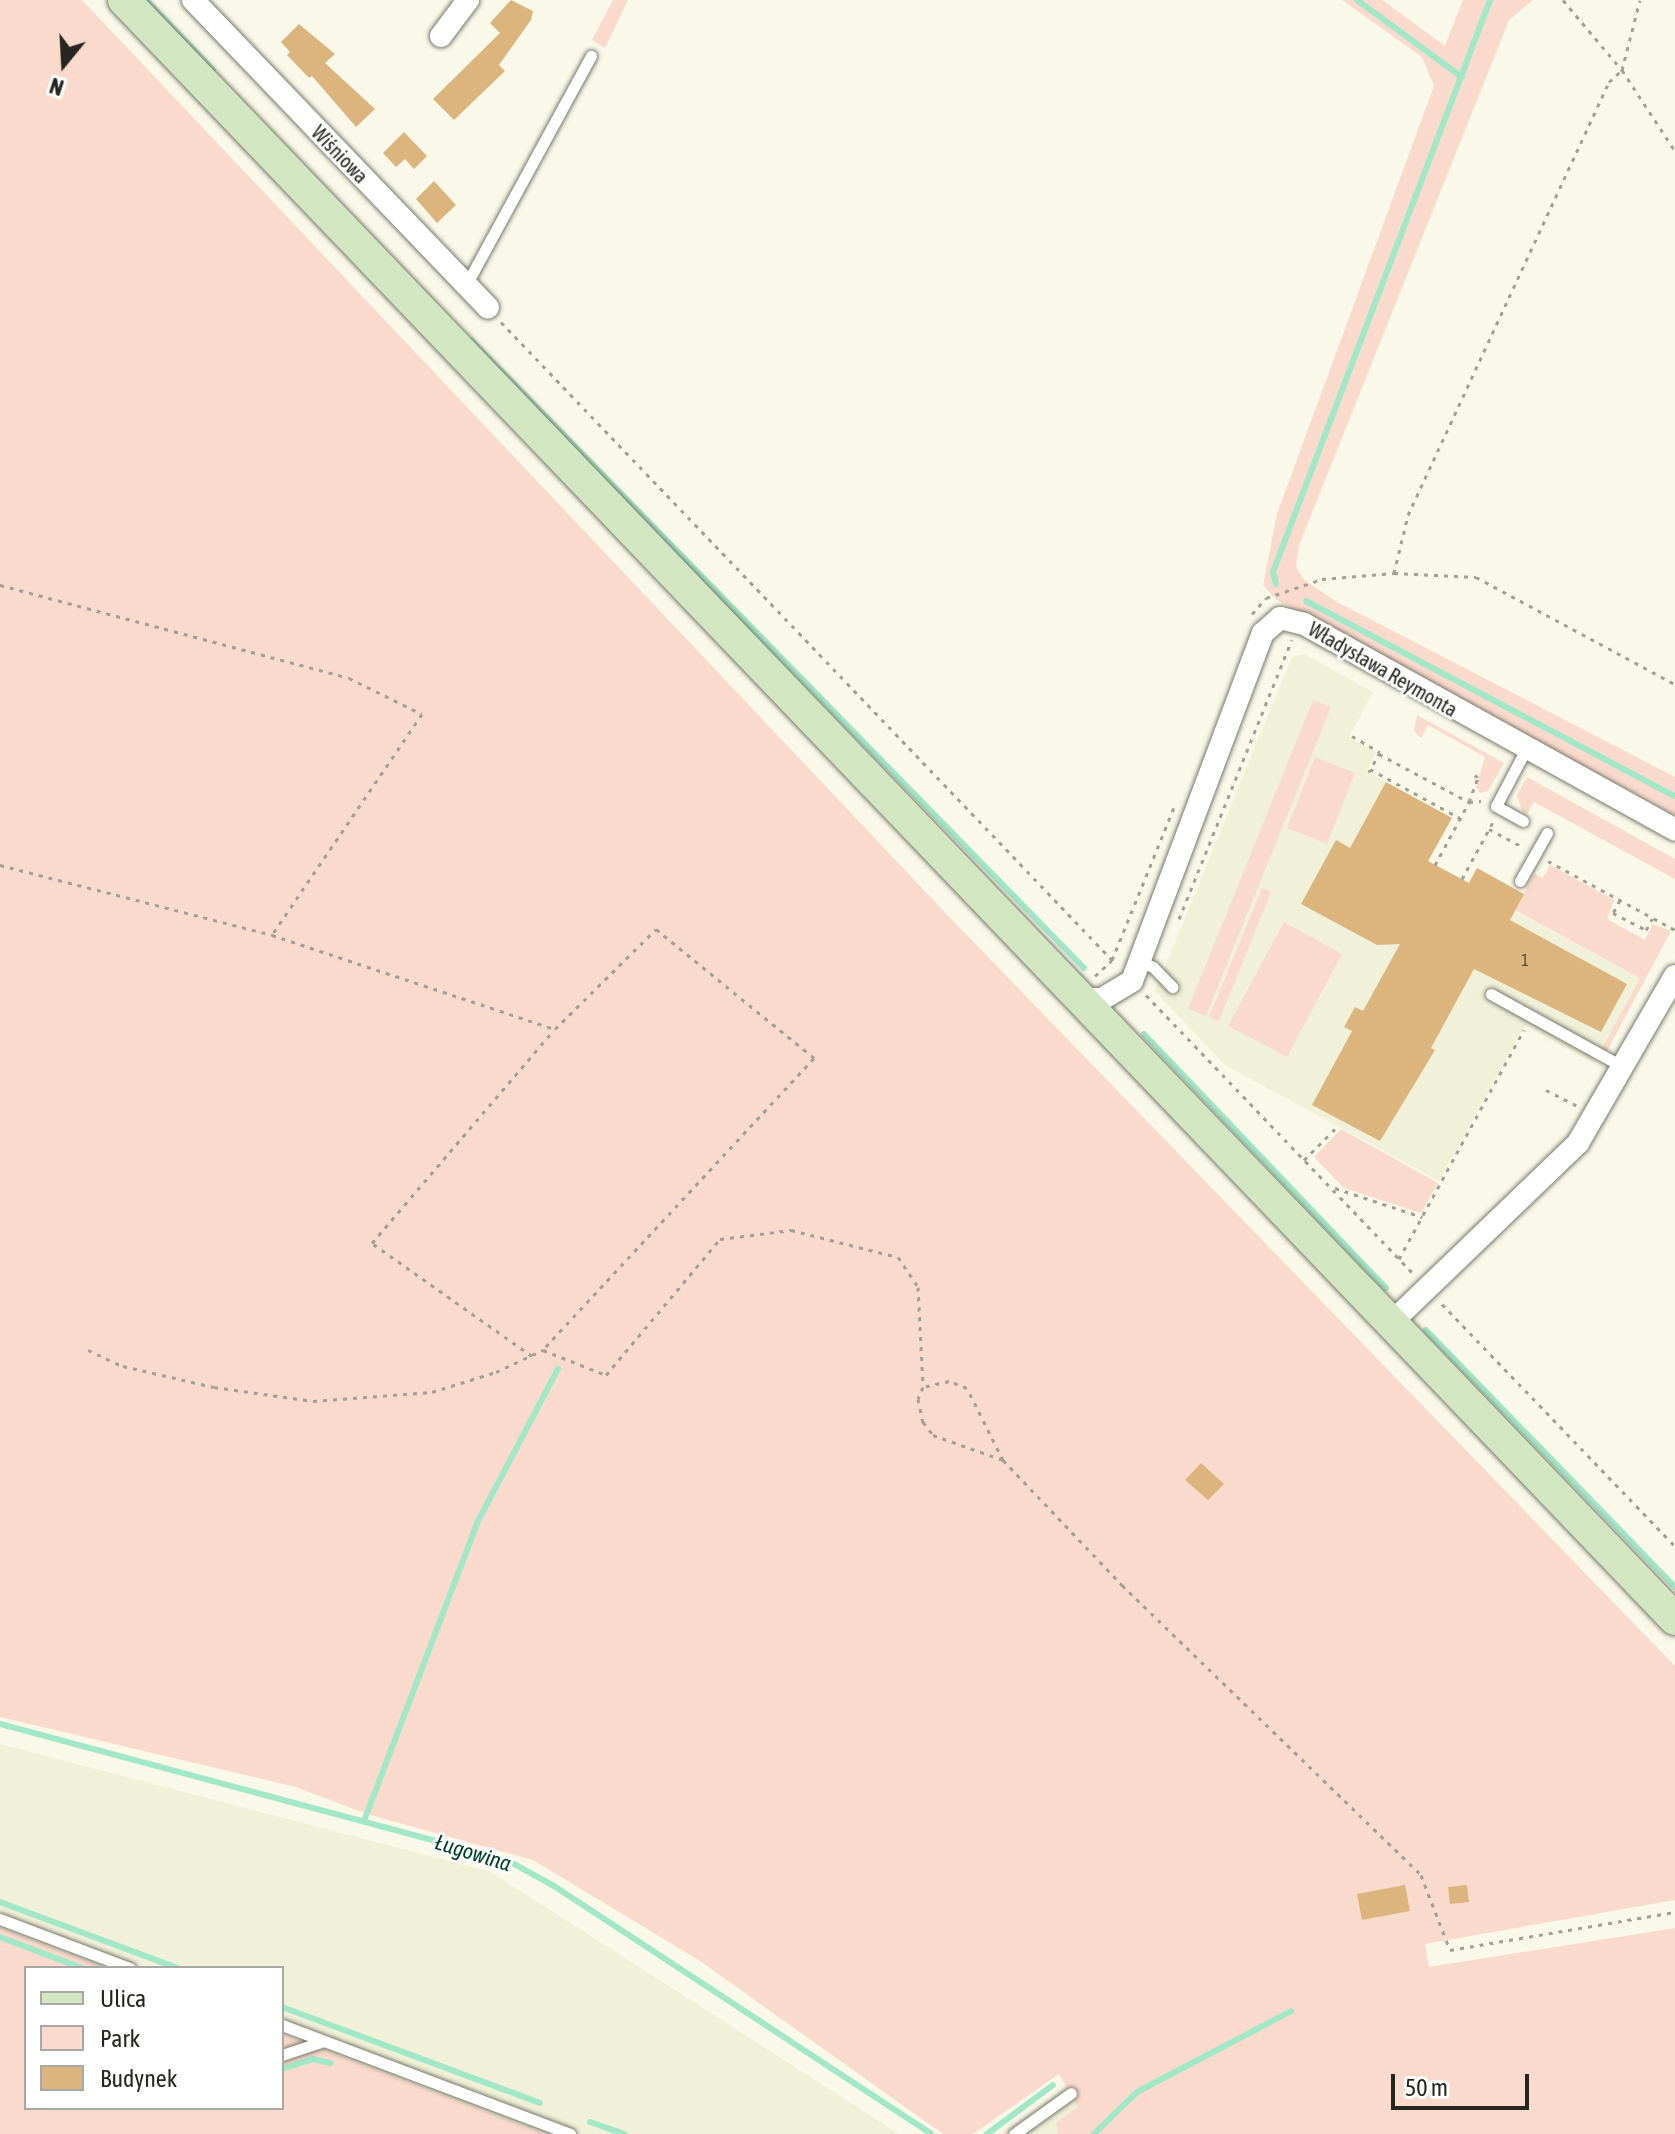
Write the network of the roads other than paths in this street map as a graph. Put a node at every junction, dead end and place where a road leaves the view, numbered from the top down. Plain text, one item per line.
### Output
1 (124, 0) edge
2 (193, 0) edge
3 (468, 0) edge
4 (441, 36) dead end
5 (591, 56) dead end
6 (466, 285) junction
7 (488, 308) road end
8 (1526, 749) junction
9 (1523, 821) dead end
10 (1675, 830) edge
11 (1547, 833) dead end
12 (1520, 881) dead end
13 (1136, 976) junction
14 (1675, 976) edge
15 (1172, 987) dead end
16 (1491, 994) dead end
17 (1078, 997) junction
18 (1119, 1041) junction
19 (1623, 1067) junction
20 (1391, 1323) junction
21 (1675, 1619) edge
22 (0, 1919) edge
23 (125, 1966) edge
24 (284, 2026) edge
25 (324, 2041) junction
26 (284, 2054) edge
27 (1071, 2093) dead end
28 (565, 2133) edge
29 (1014, 2134) edge

1 - 17 street
2 - 6 street, Wiśniowa
3 - 4 street
5 - 6 lane
6 - 7 street, Wiśniowa
8 - 9 lane
8 - 10 street, Władysława Reymonta
8 - 13 street, Władysława Reymonta
11 - 12 lane
13 - 15 lane
13 - 17 street
13 - 18 street, Władysława Reymonta
14 - 19 street
16 - 19 lane
17 - 18 street
18 - 20 street
19 - 20 street
20 - 21 street
22 - 23 lane
24 - 25 lane
25 - 26 lane
25 - 28 lane
27 - 29 lane

